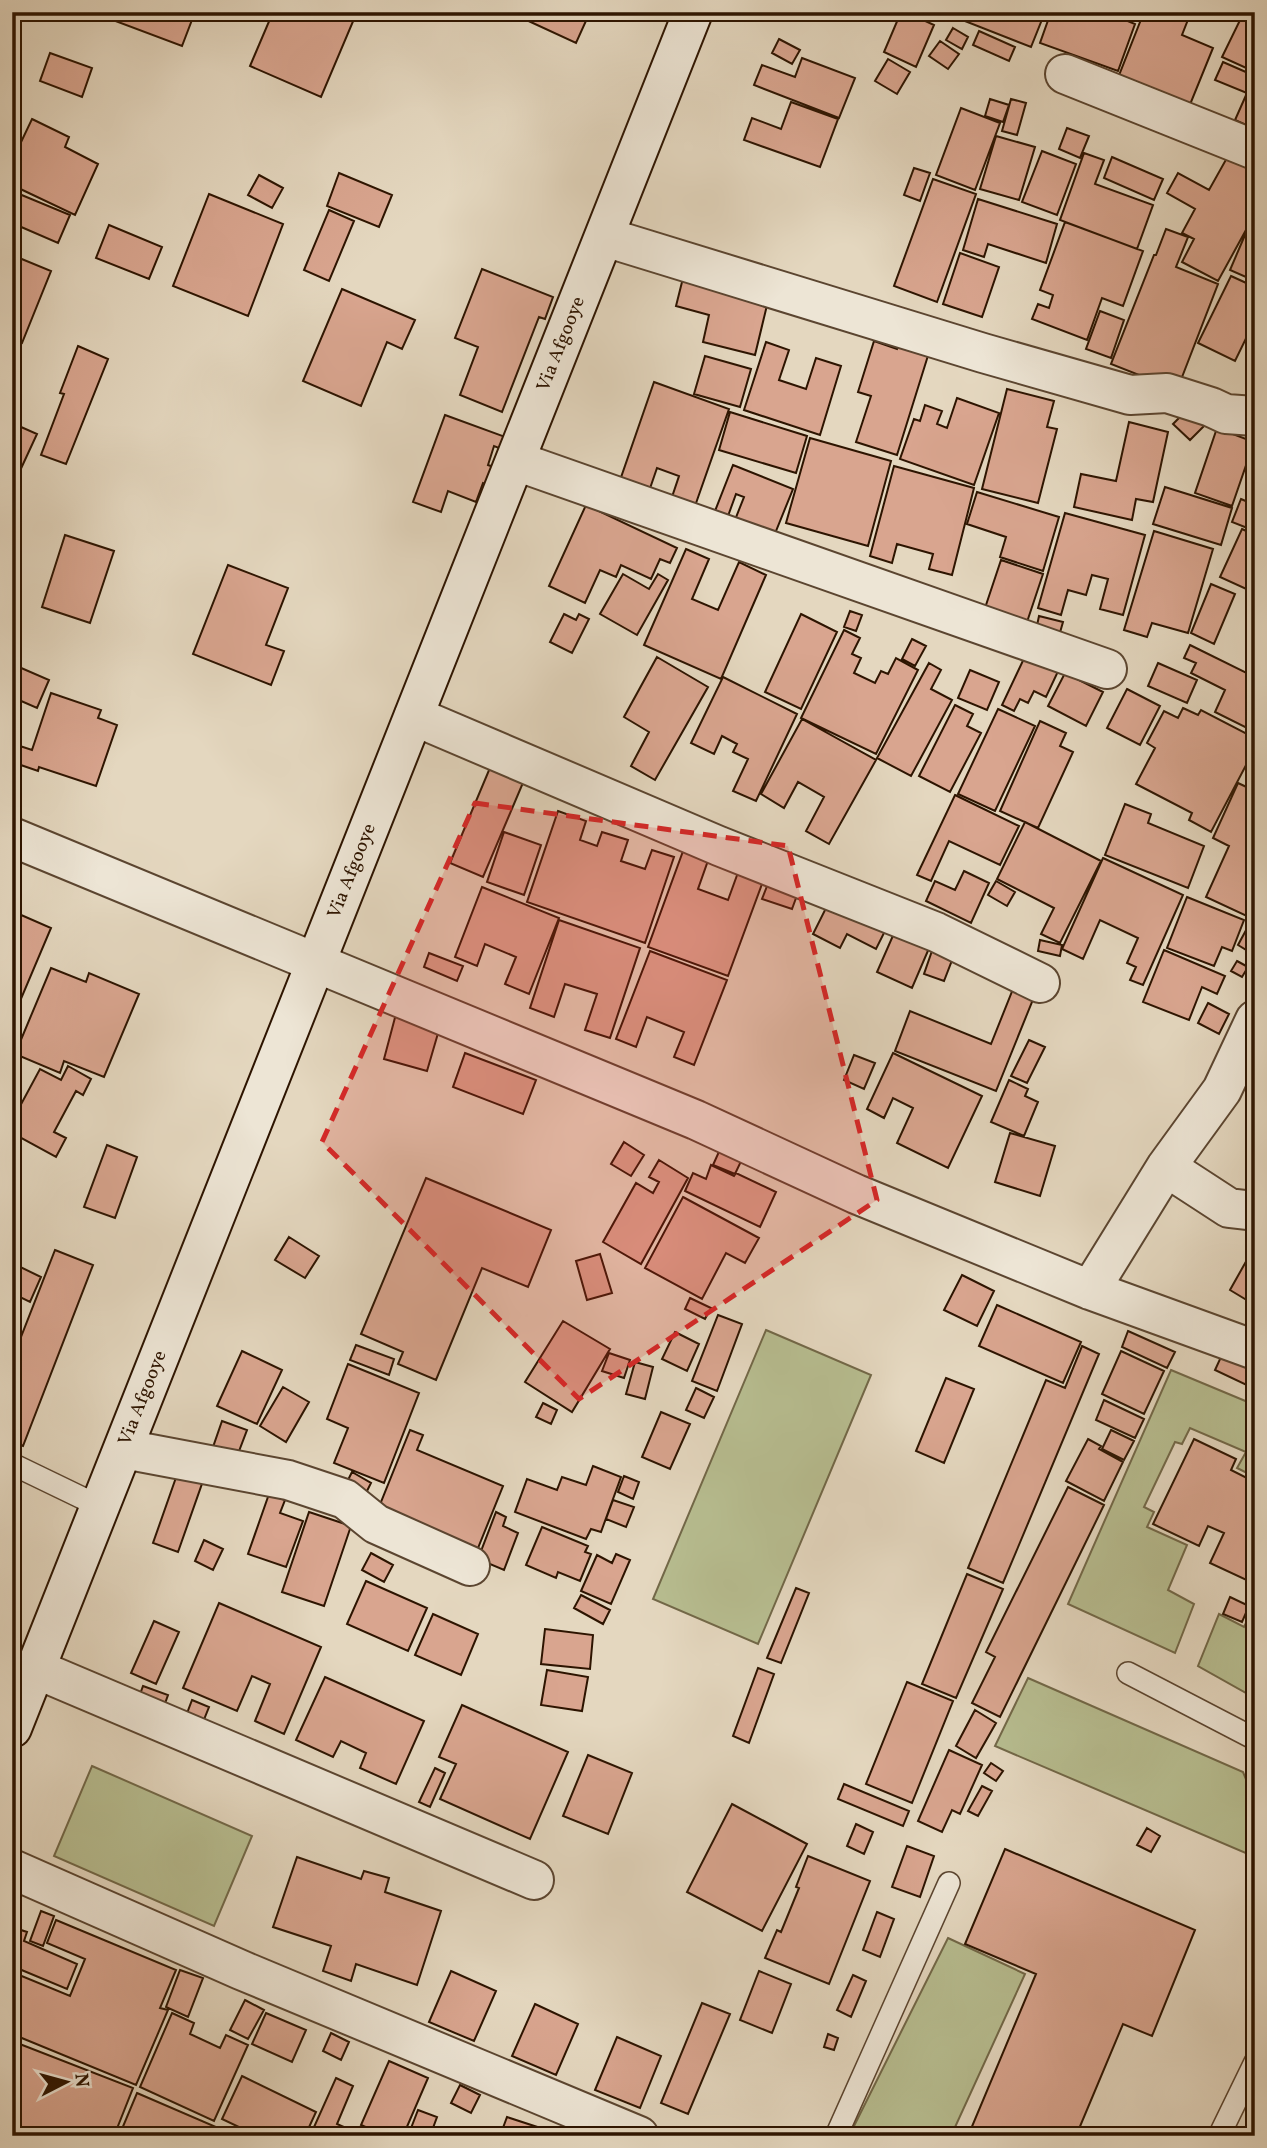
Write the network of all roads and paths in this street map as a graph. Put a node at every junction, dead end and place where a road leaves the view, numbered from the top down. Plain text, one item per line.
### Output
1 (694, 12) edge
2 (1065, 74) dead end
3 (1255, 150) edge
4 (605, 237) junction
5 (1255, 416) edge
6 (516, 461) junction
7 (1107, 669) dead end
8 (414, 716) junction
9 (12, 837) edge
10 (316, 963) junction
11 (1040, 983) dead end
12 (1255, 1020) edge
13 (1166, 1167) junction
14 (1255, 1211) edge
15 (1090, 1290) junction
16 (1255, 1350) edge
17 (124, 1449) junction
18 (12, 1464) edge
19 (101, 1507) junction
20 (470, 1566) dead end
21 (36, 1670) junction
22 (1128, 1672) dead end
23 (12, 1728) edge
24 (1255, 1739) edge
25 (12, 1869) edge
26 (534, 1880) dead end
27 (949, 1883) dead end
28 (1255, 2062) edge
29 (639, 2136) edge
30 (836, 2136) edge
31 (1219, 2136) edge

1 - 4 street, Via Afgooye
2 - 3 street
4 - 5 street
4 - 6 street, Via Afgooye
6 - 7 street
6 - 8 street, Via Afgooye
8 - 10 street, Via Afgooye
8 - 11 street
9 - 10 street
10 - 15 street
10 - 17 street, Via Afgooye
12 - 13 street
13 - 14 street
13 - 15 street
15 - 16 street
17 - 19 street, Via Afgooye
17 - 20 street
18 - 19 lane
19 - 21 street, Via Afgooye
21 - 23 street, Via Afgooye
21 - 26 street
22 - 24 lane
25 - 29 street
27 - 30 lane
28 - 31 lane

